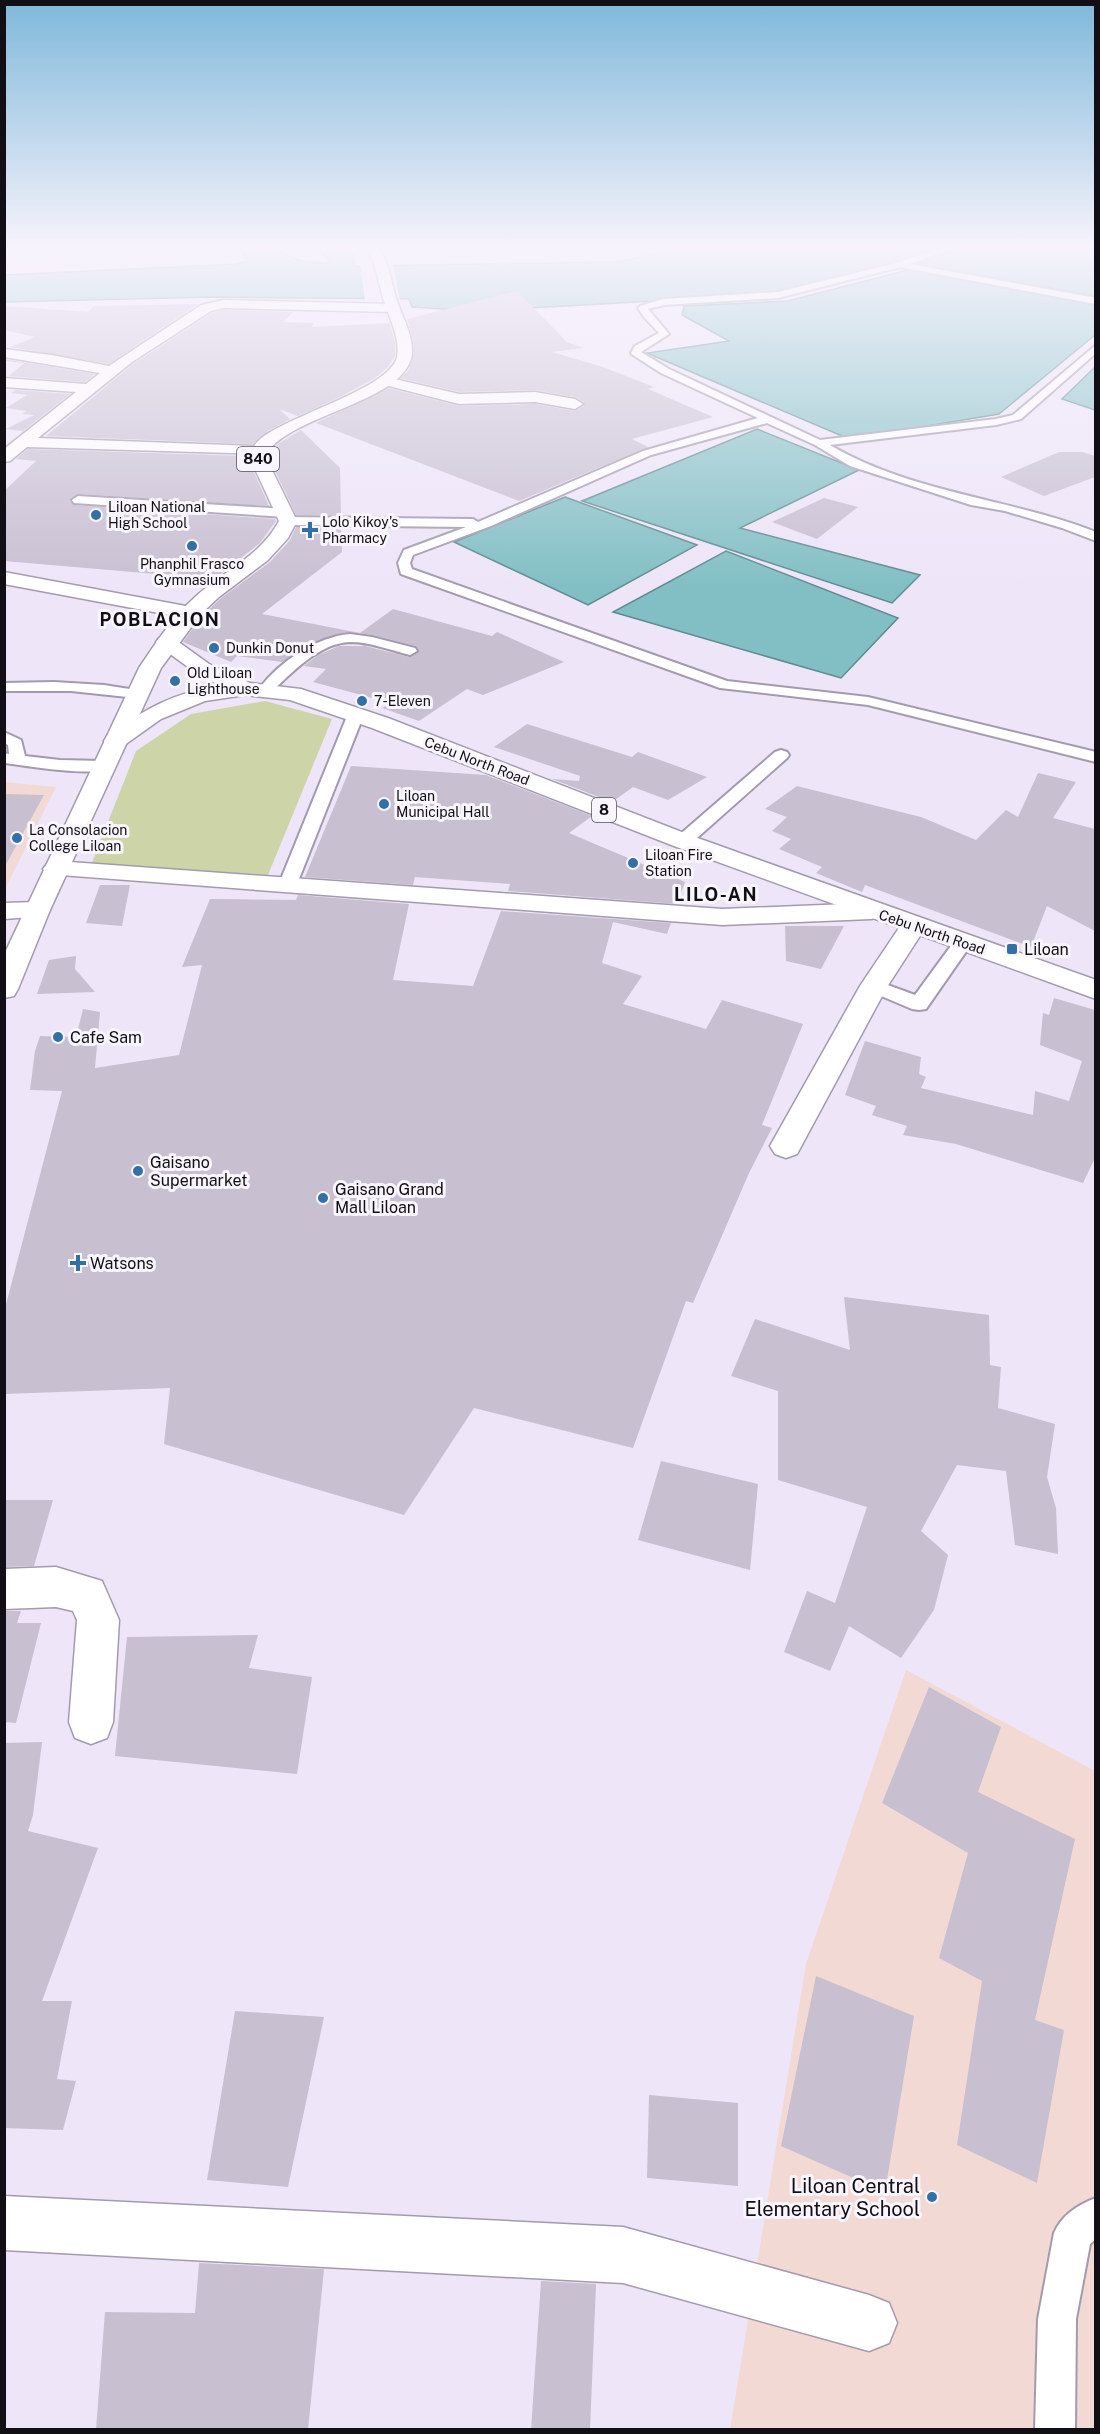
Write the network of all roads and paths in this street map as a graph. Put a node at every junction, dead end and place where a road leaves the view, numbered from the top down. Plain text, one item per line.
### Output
1 (64, 362) edge
2 (125, 362) edge
3 (401, 362) edge
4 (649, 362) edge
5 (1080, 362) edge
6 (111, 371) junction
7 (386, 381) junction
8 (4, 382) edge
9 (88, 389) junction
10 (575, 404) dead end
11 (768, 418) junction
12 (819, 444) junction
13 (11, 450) edge
14 (257, 451) junction
15 (78, 500) dead end
16 (287, 517) junction
17 (487, 523) junction
18 (1095, 537) edge
19 (4, 578) edge
20 (191, 613) junction
21 (166, 642) junction
22 (410, 651) dead end
23 (4, 687) edge
24 (256, 689) junction
25 (137, 694) junction
26 (356, 714) junction
27 (4, 736) edge
28 (114, 741) junction
29 (781, 755) dead end
30 (1095, 757) edge
31 (11, 759) edge
32 (103, 766) junction
33 (683, 841) junction
34 (56, 869) junction
35 (288, 884) junction
36 (37, 910) junction
37 (4, 911) edge
38 (871, 911) junction
39 (914, 925) junction
40 (963, 943) junction
41 (874, 986) junction
42 (4, 989) edge
43 (1095, 990) edge
44 (786, 1146) dead end
45 (4, 1589) edge
46 (91, 1722) dead end
47 (1095, 2216) edge
48 (4, 2223) edge
49 (869, 2323) dead end
50 (1055, 2430) edge

1 - 6 main road
2 - 6 main road
3 - 7 main road, 840
4 - 11 lane
5 - 12 lane
6 - 9 main road
7 - 10 main road
7 - 14 main road, 840
8 - 9 main road
9 - 13 main road
11 - 12 lane
11 - 17 lane
12 - 18 lane
13 - 14 main road
14 - 16 main road, 840
15 - 16 lane
16 - 17 lane
16 - 20 main road
17 - 30 lane
19 - 20 main road
20 - 21 main road
21 - 24 main road
21 - 25 main road
22 - 24 lane
23 - 25 lane
24 - 26 main road, Cebu North Road / 8
24 - 28 main road, Cebu North Road / 8
25 - 28 main road
26 - 33 main road, Cebu North Road / 8
26 - 35 lane
27 - 31 lane
28 - 32 main road, Cebu North Road / 8
29 - 33 lane
31 - 32 lane
32 - 34 main road, Cebu North Road / 8
33 - 38 main road, Cebu North Road / 8
34 - 35 main road
34 - 36 main road, Cebu North Road / 8
35 - 38 main road
36 - 37 main road
36 - 42 main road, Cebu North Road / 8
38 - 39 main road, Cebu North Road / 8
39 - 40 main road, Cebu North Road / 8
39 - 41 main road
40 - 41 lane
40 - 43 main road, Cebu North Road / 8
41 - 44 main road
45 - 46 main road
47 - 50 lane
48 - 49 main road

